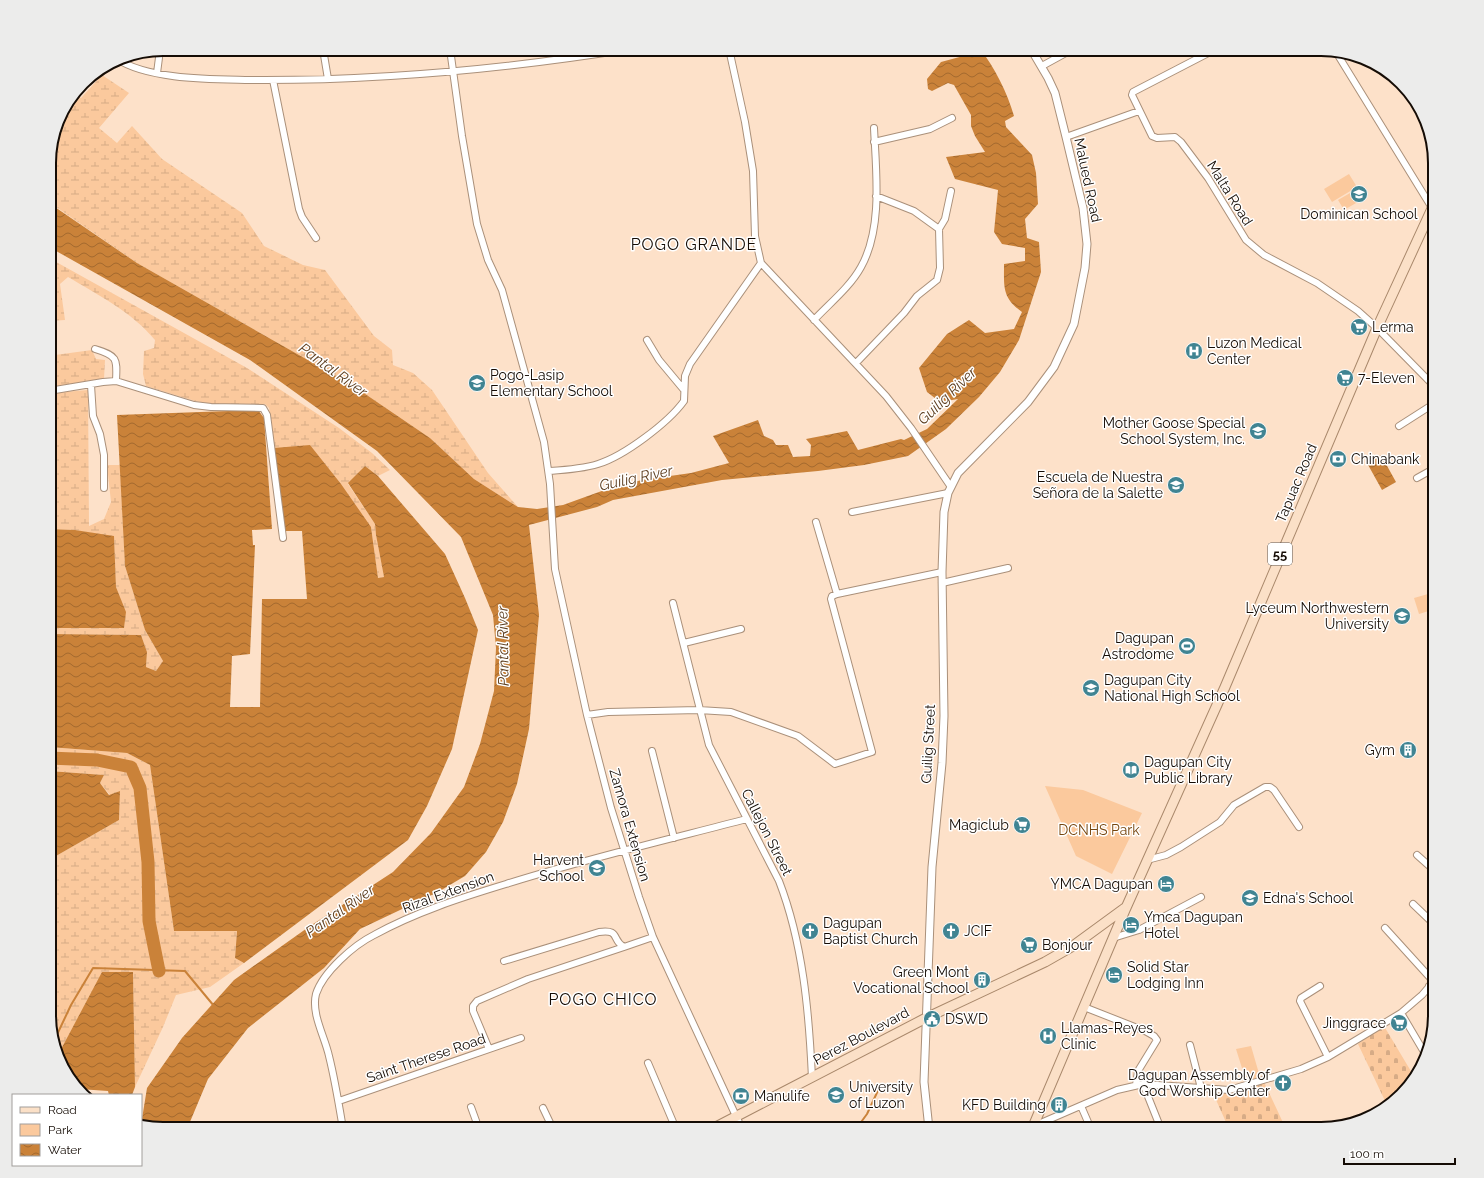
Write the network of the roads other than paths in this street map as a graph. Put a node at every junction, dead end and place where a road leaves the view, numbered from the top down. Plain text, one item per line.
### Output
1 (159, 56) edge
2 (324, 56) edge
3 (451, 56) edge
4 (589, 56) edge
5 (731, 56) edge
6 (1036, 56) edge
7 (1060, 56) edge
8 (1202, 56) edge
9 (1340, 58) edge
10 (125, 63) edge
11 (1042, 66) junction
12 (454, 70) junction
13 (157, 73) junction
14 (328, 79) junction
15 (273, 80) junction
16 (1139, 111) junction
17 (952, 118) dead end
18 (874, 128) dead end
19 (1066, 137) junction
20 (874, 142) junction
21 (950, 191) dead end
22 (876, 196) junction
23 (1428, 196) edge
24 (1428, 218) edge
25 (939, 229) junction
26 (316, 238) dead end
27 (761, 264) junction
28 (814, 320) junction
29 (1377, 328) junction
30 (648, 340) dead end
31 (95, 349) dead end
32 (856, 363) junction
33 (1428, 379) edge
34 (116, 381) junction
35 (91, 385) junction
36 (684, 390) junction
37 (56, 391) edge
38 (1428, 407) edge
39 (1399, 426) dead end
40 (549, 471) junction
41 (1428, 472) edge
42 (958, 473) joint
43 (1417, 478) dead end
44 (104, 488) dead end
45 (949, 490) junction
46 (852, 512) dead end
47 (816, 522) dead end
48 (283, 538) dead end
49 (1008, 568) dead end
50 (942, 572) junction
51 (942, 583) junction
52 (837, 594) junction
53 (673, 603) dead end
54 (741, 629) dead end
55 (684, 643) junction
56 (699, 710) junction
57 (588, 715) junction
58 (652, 751) dead end
59 (747, 819) junction
60 (1299, 827) dead end
61 (674, 838) junction
62 (625, 850) junction
63 (1416, 855) dead end
64 (1147, 860) junction
65 (1428, 865) edge
66 (1201, 897) dead end
67 (1413, 904) dead end
68 (1126, 908) junction
69 (1428, 918) edge
70 (1385, 928) dead end
71 (653, 937) junction
72 (1113, 938) junction
73 (624, 947) junction
74 (504, 962) dead end
75 (1428, 978) edge
76 (1320, 986) dead end
77 (1428, 988) edge
78 (1084, 1007) junction
79 (1401, 1013) junction
80 (926, 1018) junction
81 (521, 1038) dead end
82 (1190, 1045) dead end
83 (489, 1049) junction
84 (1422, 1049) edge
85 (1328, 1057) junction
86 (648, 1063) dead end
87 (812, 1078) junction
88 (1139, 1084) junction
89 (1202, 1088) junction
90 (339, 1101) junction
91 (1081, 1106) junction
92 (471, 1107) dead end
93 (543, 1108) dead end
94 (736, 1118) junction
95 (342, 1122) edge
96 (476, 1122) edge
97 (550, 1122) edge
98 (673, 1122) edge
99 (727, 1122) edge
100 (738, 1122) edge
101 (928, 1122) edge
102 (1034, 1122) edge
103 (1045, 1122) edge
104 (1088, 1122) edge
105 (1158, 1122) edge

1 - 13 street
2 - 14 street
3 - 12 street, Zamora Extension
4 - 12 street
5 - 27 street
6 - 11 street, Malued Road
7 - 11 street
8 - 16 street
9 - 23 street
10 - 13 street
11 - 19 street, Malued Road
12 - 14 street
12 - 40 street, Zamora Extension
13 - 15 street
14 - 15 street
15 - 26 street
16 - 19 street
16 - 29 street, Malta Road
17 - 20 street
18 - 20 street
19 - 42 street, Malued Road
20 - 22 street
21 - 25 street
22 - 25 street
22 - 28 street
24 - 29 main road, Tapuac Road / 55
25 - 32 street
27 - 28 street
27 - 36 street
28 - 32 street
29 - 33 street
29 - 64 main road, Tapuac Road / 55
30 - 36 street
31 - 34 street
32 - 45 street
34 - 35 street
34 - 48 street
35 - 37 street
35 - 44 street
36 - 40 street
38 - 39 street
40 - 57 street, Zamora Extension
41 - 43 street
42 - 45 street, Guilig Street
45 - 46 street
45 - 50 street, Guilig Street
47 - 52 street
49 - 51 street
50 - 51 street, Guilig Street
50 - 52 street
51 - 80 street, Guilig Street
52 - 56 street
53 - 55 street, Callejon Street
54 - 55 street
55 - 56 street, Callejon Street
56 - 57 street
56 - 59 street, Callejon Street
57 - 62 street, Zamora Extension
58 - 61 street
59 - 61 street, Rizal Extension
59 - 87 street, Callejon Street
60 - 64 street
61 - 62 street, Rizal Extension
62 - 71 street, Zamora Extension
62 - 90 street, Rizal Extension
63 - 65 street
64 - 68 main road, Tapuac Road / 55
66 - 72 street
67 - 69 street
68 - 72 main road, 55
68 - 80 main road, Perez Boulevard
70 - 75 street
71 - 73 street
71 - 94 street, Zamora Extension
72 - 78 main road, 55
73 - 74 street
73 - 83 street
76 - 85 street
77 - 79 street
78 - 88 street
78 - 102 main road, 55
79 - 84 street
79 - 85 street
80 - 87 main road, Perez Boulevard
80 - 101 street, Guilig Street
81 - 83 street, Saint Therese Road
82 - 89 street
83 - 90 street, Saint Therese Road
85 - 89 street
86 - 98 street
87 - 94 main road, Perez Boulevard
88 - 89 street
88 - 91 street
88 - 105 street
90 - 95 street, Rizal Extension
91 - 103 street
91 - 104 street
92 - 96 street
93 - 97 street
94 - 99 main road, Perez Boulevard
94 - 100 street, Zamora Extension

